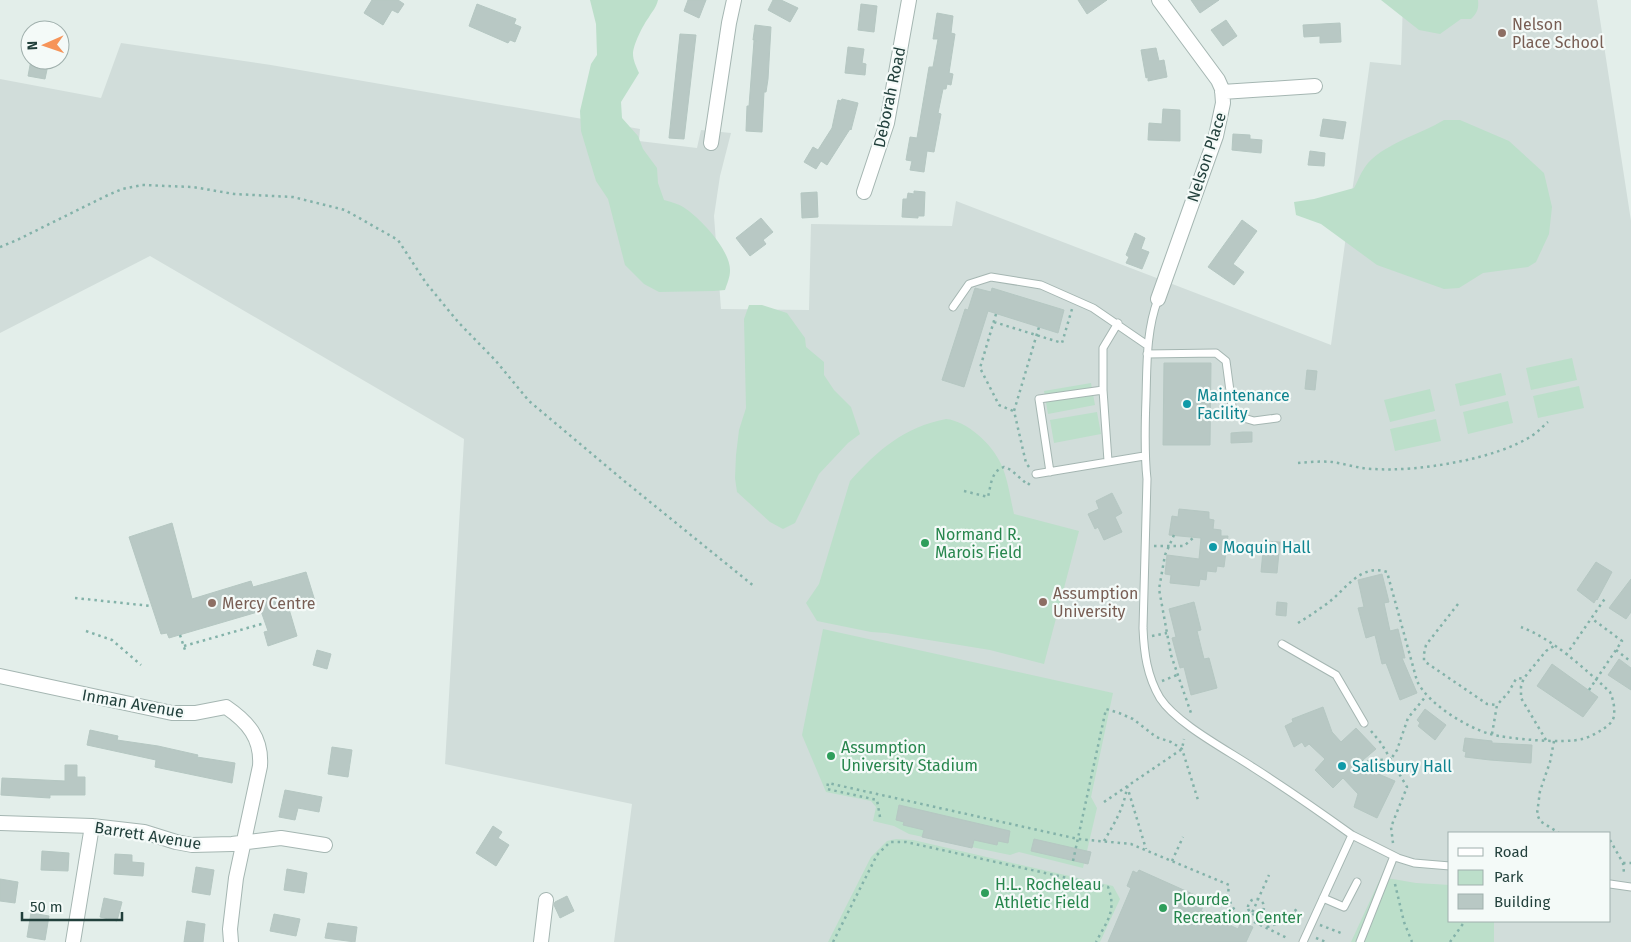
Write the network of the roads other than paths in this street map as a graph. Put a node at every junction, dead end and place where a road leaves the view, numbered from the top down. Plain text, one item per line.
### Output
1 (734, 0) edge
2 (909, 0) edge
3 (1159, 0) edge
4 (1315, 86) dead end
5 (1222, 92) junction
6 (711, 143) dead end
7 (864, 192) dead end
8 (1158, 299) joint
9 (952, 307) dead end
10 (1118, 323) junction
11 (1147, 345) junction
12 (1147, 354) junction
13 (1103, 390) junction
14 (1277, 418) dead end
15 (1144, 456) junction
16 (1108, 461) junction
17 (1050, 472) junction
18 (1036, 474) road end
19 (1282, 644) dead end
20 (0, 676) edge
21 (1364, 723) road end
22 (0, 823) edge
23 (92, 826) junction
24 (1352, 835) junction
25 (244, 842) junction
26 (325, 845) dead end
27 (1394, 856) junction
28 (1448, 866) edge
29 (1357, 882) dead end
30 (1611, 884) edge
31 (1631, 887) edge
32 (1323, 898) junction
33 (546, 900) dead end
34 (73, 942) edge
35 (231, 942) edge
36 (541, 942) edge
37 (1303, 942) edge
38 (1360, 942) edge

1 - 6 street
2 - 7 street, Deborah Road
3 - 5 street, Nelson Place
4 - 5 street
5 - 8 street, Nelson Place
8 - 11 lane
9 - 10 lane
10 - 11 lane
10 - 13 lane
11 - 12 lane
12 - 14 lane
12 - 15 lane
13 - 16 lane
13 - 17 lane
15 - 16 lane
15 - 24 lane
16 - 17 lane
17 - 18 lane
19 - 21 lane
20 - 25 street, Inman Avenue
22 - 23 street, Barrett Avenue
23 - 25 street, Barrett Avenue
23 - 34 street
24 - 27 lane
24 - 32 lane
25 - 26 street, Barrett Avenue
25 - 35 street, Inman Avenue
27 - 28 lane
27 - 38 lane
29 - 32 lane
30 - 31 lane
32 - 37 lane
33 - 36 street

